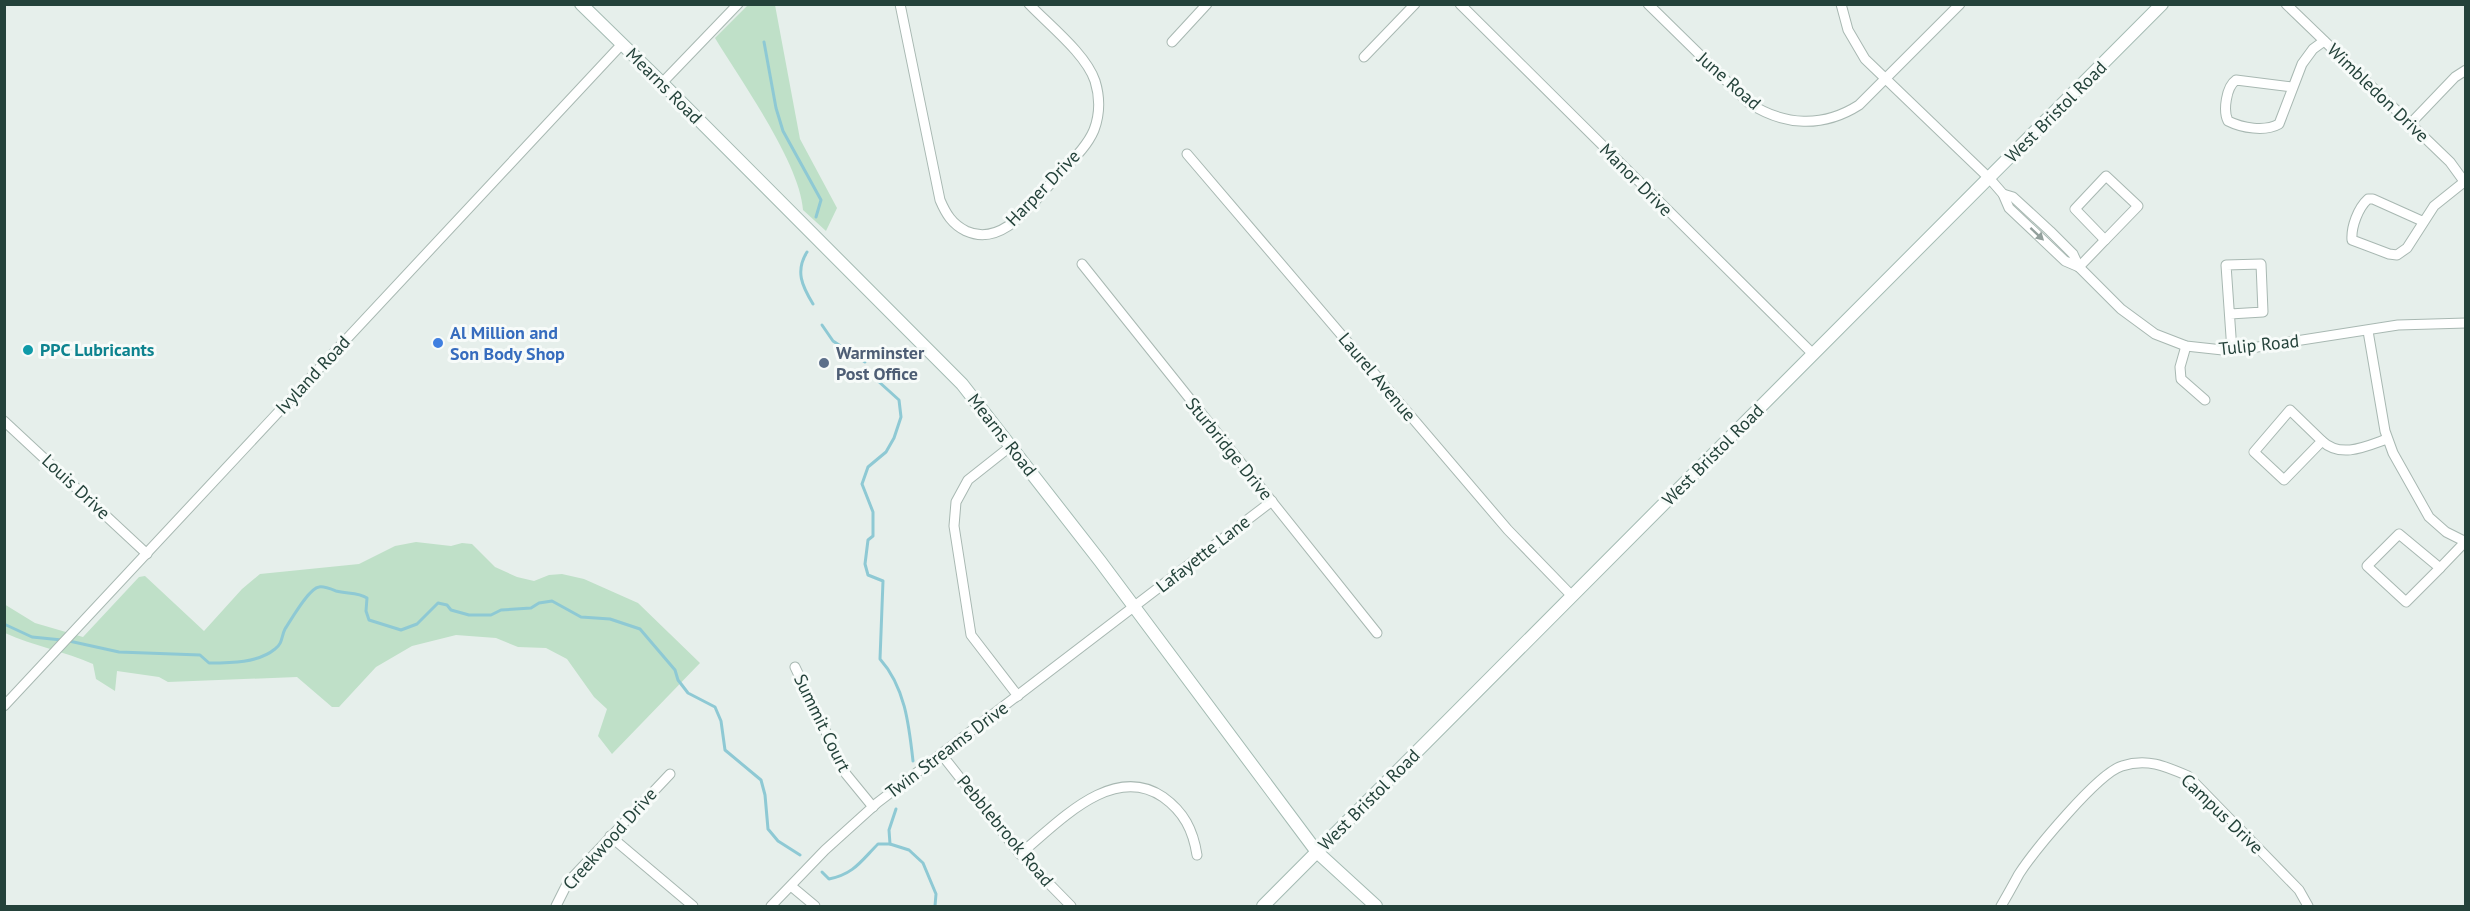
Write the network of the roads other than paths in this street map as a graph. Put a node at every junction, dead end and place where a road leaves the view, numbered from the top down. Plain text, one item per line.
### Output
1 (581, 4) edge
2 (738, 4) edge
3 (900, 4) edge
4 (1029, 4) edge
5 (1207, 4) edge
6 (1415, 4) edge
7 (1460, 4) edge
8 (1648, 4) edge
9 (1841, 4) edge
10 (1960, 4) edge
11 (2162, 4) edge
12 (2286, 4) edge
13 (2324, 41) junction
14 (1172, 42) dead end
15 (622, 45) junction
16 (1364, 57) dead end
17 (2466, 69) edge
18 (1886, 80) junction
19 (662, 82) junction
20 (2292, 87) junction
21 (2410, 124) junction
22 (1187, 154) dead end
23 (1990, 179) junction
24 (2465, 183) edge
25 (2422, 221) junction
26 (2105, 240) junction
27 (1083, 264) dead end
28 (2079, 267) junction
29 (2230, 314) junction
30 (2466, 323) edge
31 (2368, 331) junction
32 (2186, 346) junction
33 (2232, 351) junction
34 (1813, 354) junction
35 (2205, 400) dead end
36 (4, 421) edge
37 (2388, 439) junction
38 (2322, 441) junction
39 (1011, 446) junction
40 (1272, 501) junction
41 (2465, 542) edge
42 (147, 554) junction
43 (2440, 568) junction
44 (1572, 596) junction
45 (1134, 607) junction
46 (1377, 633) dead end
47 (795, 667) dead end
48 (1018, 696) junction
49 (4, 706) edge
50 (942, 755) junction
51 (670, 774) dead end
52 (873, 807) junction
53 (610, 836) junction
54 (1317, 852) junction
55 (1020, 854) junction
56 (1197, 855) dead end
57 (791, 886) junction
58 (556, 906) edge
59 (693, 906) edge
60 (771, 906) edge
61 (815, 906) edge
62 (1071, 906) edge
63 (1263, 906) edge
64 (1376, 906) edge
65 (2001, 906) edge
66 (2308, 906) edge

1 - 15 main road, Mearns Road
2 - 19 street
3 - 4 street, Harper Drive
5 - 14 street
6 - 16 street
7 - 34 street, Manor Drive
8 - 18 street, June Road
9 - 18 street, Tulip Road
10 - 18 street, June Road
11 - 23 main road, West Bristol Road
12 - 13 street, Wimbledon Drive
13 - 20 street
13 - 21 street, Wimbledon Drive
15 - 19 main road, Mearns Road
15 - 42 street, Ivyland Road
17 - 21 street
18 - 23 street, Tulip Road
19 - 39 main road, Mearns Road
20 - 20 street
21 - 24 street, Wimbledon Drive
22 - 44 street, Laurel Avenue
23 - 28 street, Tulip Road
23 - 34 main road, West Bristol Road
24 - 25 street
25 - 25 street
26 - 26 street
26 - 28 street
27 - 40 street, Sturbridge Drive
28 - 32 street, Tulip Road
29 - 29 street
29 - 33 street
30 - 31 street, Tulip Road
31 - 33 street, Tulip Road
31 - 37 street
32 - 33 street, Tulip Road
32 - 35 street
34 - 44 main road, West Bristol Road
36 - 42 street, Louis Drive
37 - 38 street
37 - 41 street
38 - 38 street
39 - 45 main road, Mearns Road
39 - 48 street
40 - 45 street, Lafayette Lane
40 - 46 street, Sturbridge Drive
41 - 43 street
42 - 49 street, Ivyland Road
43 - 43 street
44 - 54 main road, West Bristol Road
45 - 48 street, Twin Streams Drive
45 - 54 main road, Mearns Road
47 - 52 street, Summit Court
48 - 50 street, Twin Streams Drive
50 - 52 street, Twin Streams Drive
50 - 55 street, Pebblebrook Road
51 - 53 street, Creekwood Drive
52 - 57 street, Twin Streams Drive
53 - 58 street, Creekwood Drive
53 - 59 street
54 - 63 main road, West Bristol Road
54 - 64 main road, Mearns Road
55 - 56 street
55 - 62 street, Pebblebrook Road
57 - 60 street, Twin Streams Drive
57 - 61 street
65 - 66 street, Campus Drive

